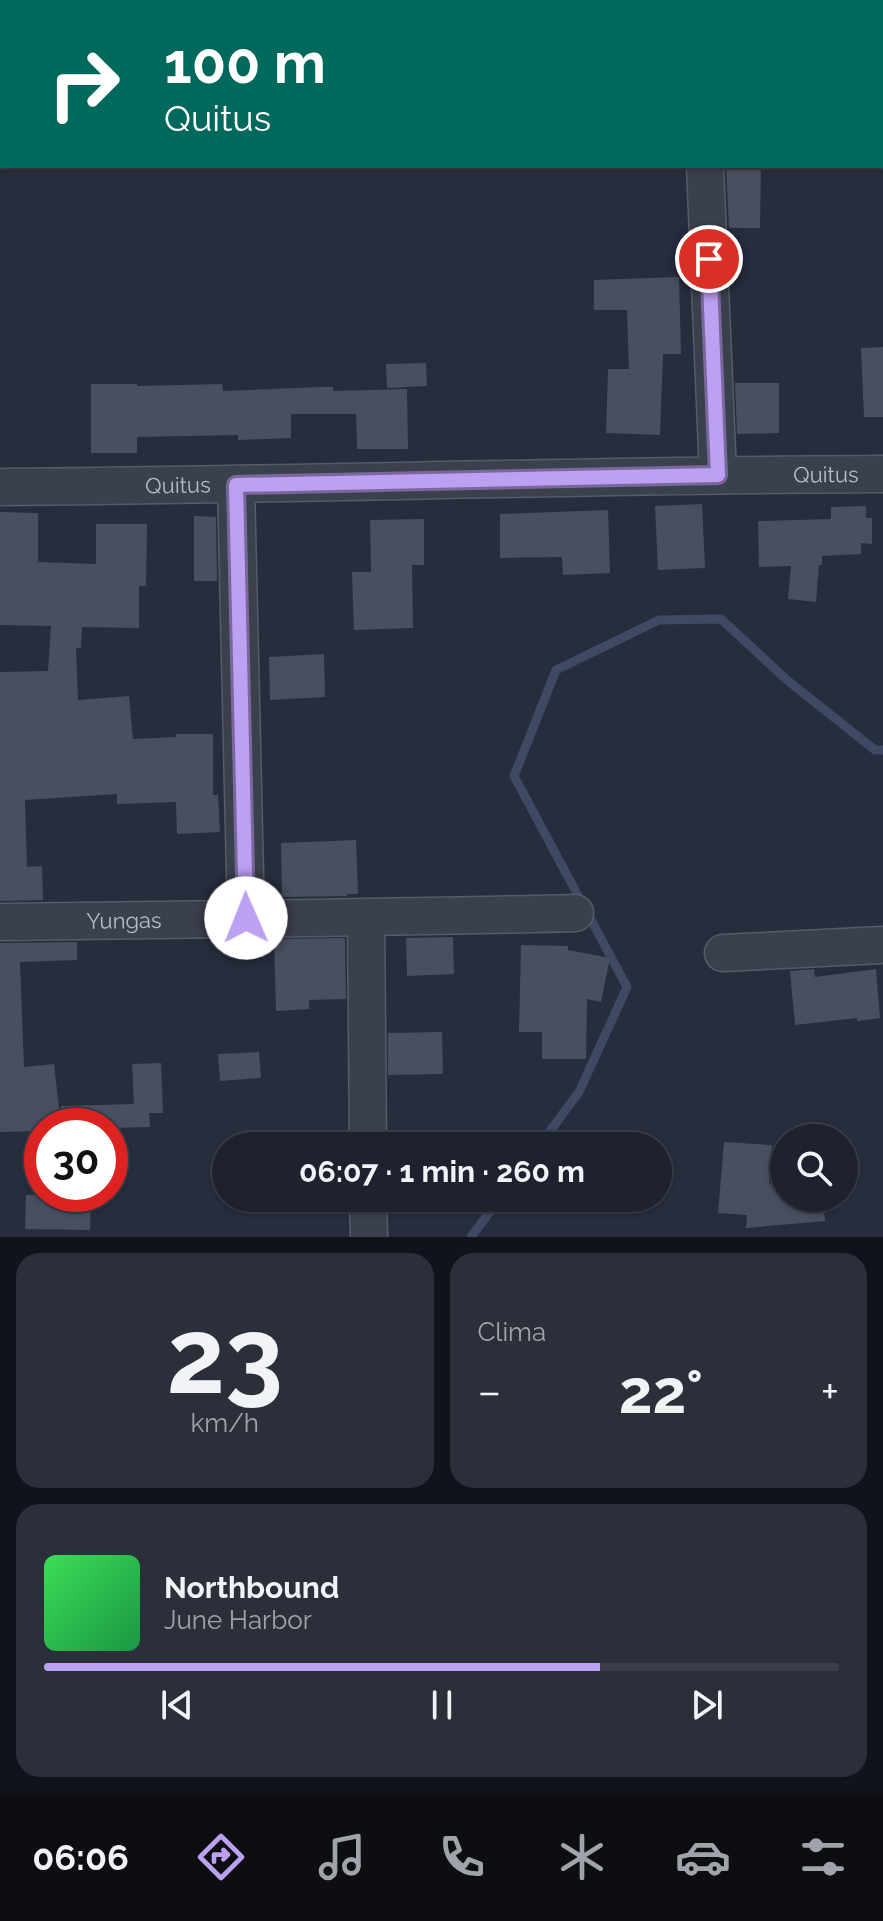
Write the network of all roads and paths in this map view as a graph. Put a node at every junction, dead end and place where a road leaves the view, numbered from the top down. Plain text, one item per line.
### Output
1 (705, 168) edge
2 (883, 474) edge
3 (718, 475) junction
4 (236, 485) junction
5 (0, 487) edge
6 (575, 913) dead end
7 (246, 918) junction
8 (366, 918) junction
9 (0, 922) edge
10 (883, 945) edge
11 (723, 953) dead end
12 (368, 1132) edge
13 (368, 1212) edge
14 (369, 1237) edge

1 - 3 street
2 - 3 street, Quitus
3 - 4 street, Quitus
4 - 5 street, Quitus
4 - 7 street
6 - 8 street, Yungas
7 - 8 street, Yungas
7 - 9 street, Yungas
8 - 12 street
10 - 11 street
13 - 14 street

